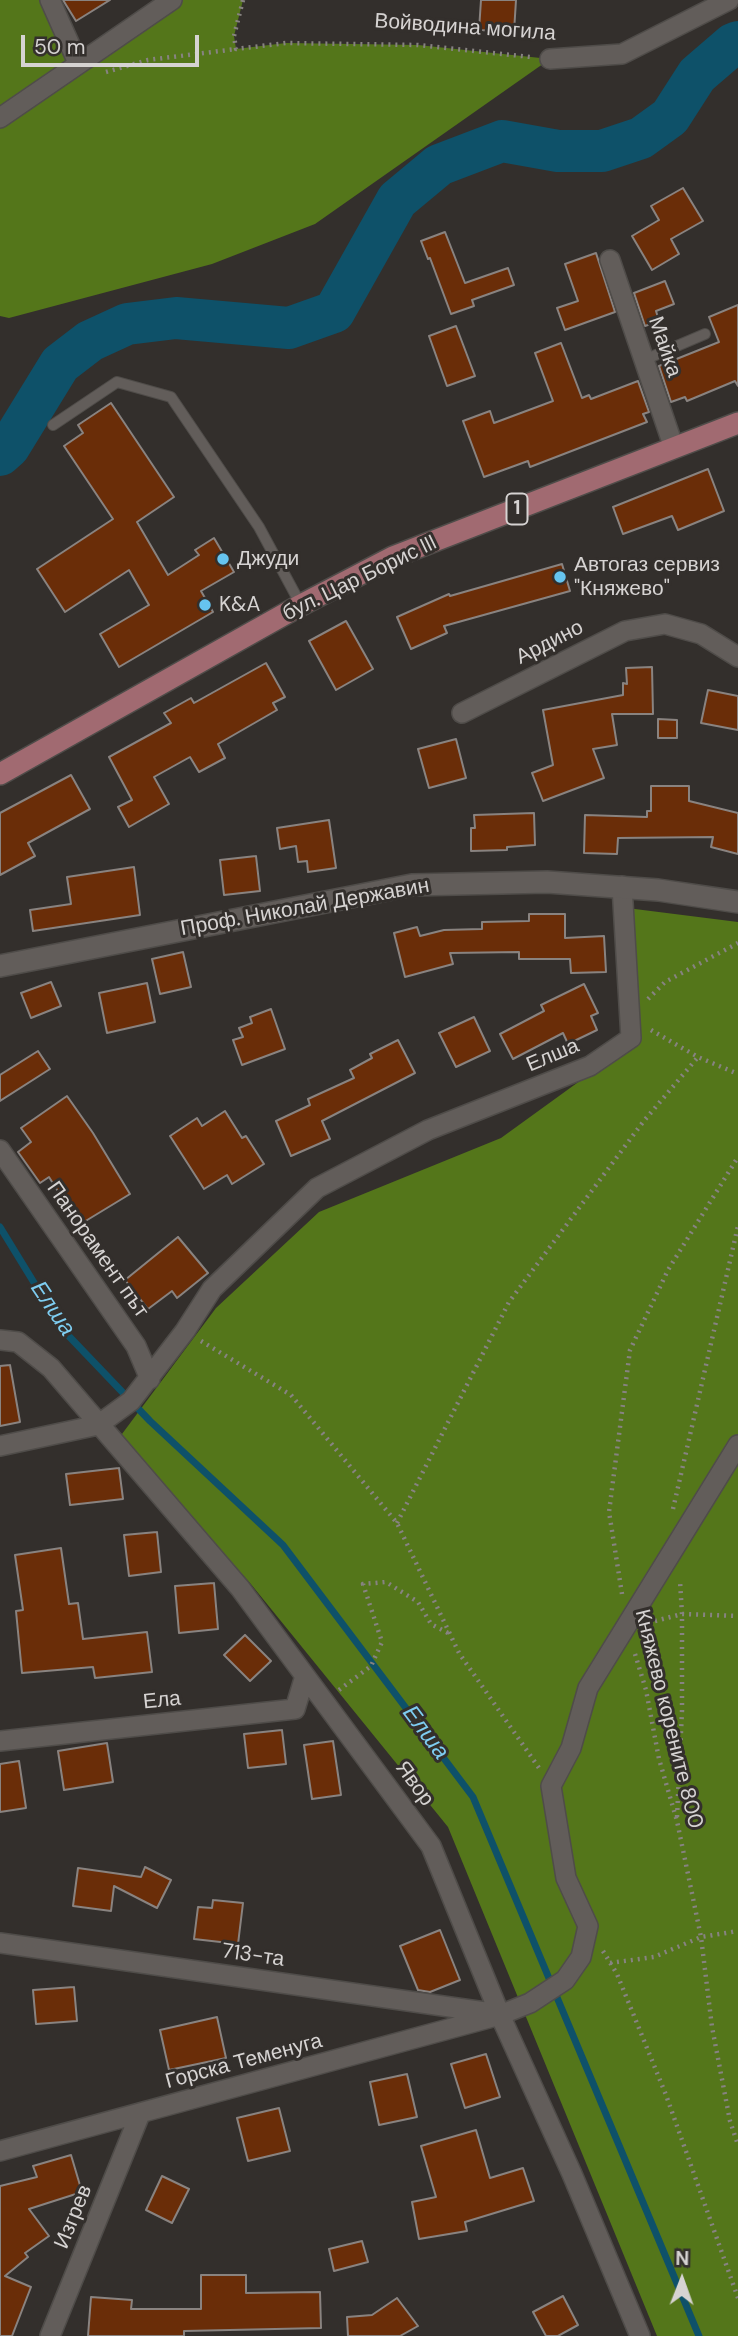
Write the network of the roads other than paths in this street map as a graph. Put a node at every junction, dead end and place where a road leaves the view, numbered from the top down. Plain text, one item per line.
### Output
1 (50, 0) edge
2 (172, 0) edge
3 (729, 0) edge
4 (550, 59) road end
5 (78, 63) junction
6 (0, 118) edge
7 (610, 260) dead end
8 (705, 334) dead end
9 (644, 360) junction
10 (738, 423) edge
11 (53, 425) dead end
12 (674, 448) junction
13 (301, 605) junction
14 (738, 657) edge
15 (463, 713) dead end
16 (0, 774) edge
17 (622, 887) junction
18 (738, 901) edge
19 (0, 966) edge
20 (0, 1150) edge
21 (9, 1341) edge
22 (150, 1379) junction
23 (97, 1425) junction
24 (738, 1446) edge
25 (0, 1447) edge
26 (305, 1676) junction
27 (0, 1741) edge
28 (0, 1943) edge
29 (500, 2015) junction
30 (140, 2114) junction
31 (0, 2151) edge
32 (638, 2335) edge
33 (50, 2336) edge

1 - 5 street
2 - 5 street
3 - 4 street, Войводина могила
5 - 6 street
7 - 9 street, Майка
8 - 9 lane
9 - 12 street, Майка
10 - 12 main road, бул. Цар Борис III / 1
11 - 13 lane
12 - 13 main road, бул. Цар Борис III / 1
13 - 16 main road, бул. Цар Борис III / 1
14 - 15 street, Ардино
17 - 18 main road, Проф. Николай Державин
17 - 19 main road, Проф. Николай Державин
17 - 22 street, Елша
20 - 22 street, Панорамент път
21 - 23 street, Явор
22 - 23 street, Елша
23 - 25 street, Елша
23 - 26 street, Явор
24 - 29 street, Горска Теменуга
26 - 27 street, Ела
26 - 29 street, Явор
28 - 29 street, 713-та
29 - 30 street, Горска Теменуга
29 - 32 street, Явор
30 - 31 street, Горска Теменуга
30 - 33 street, Изгрев

